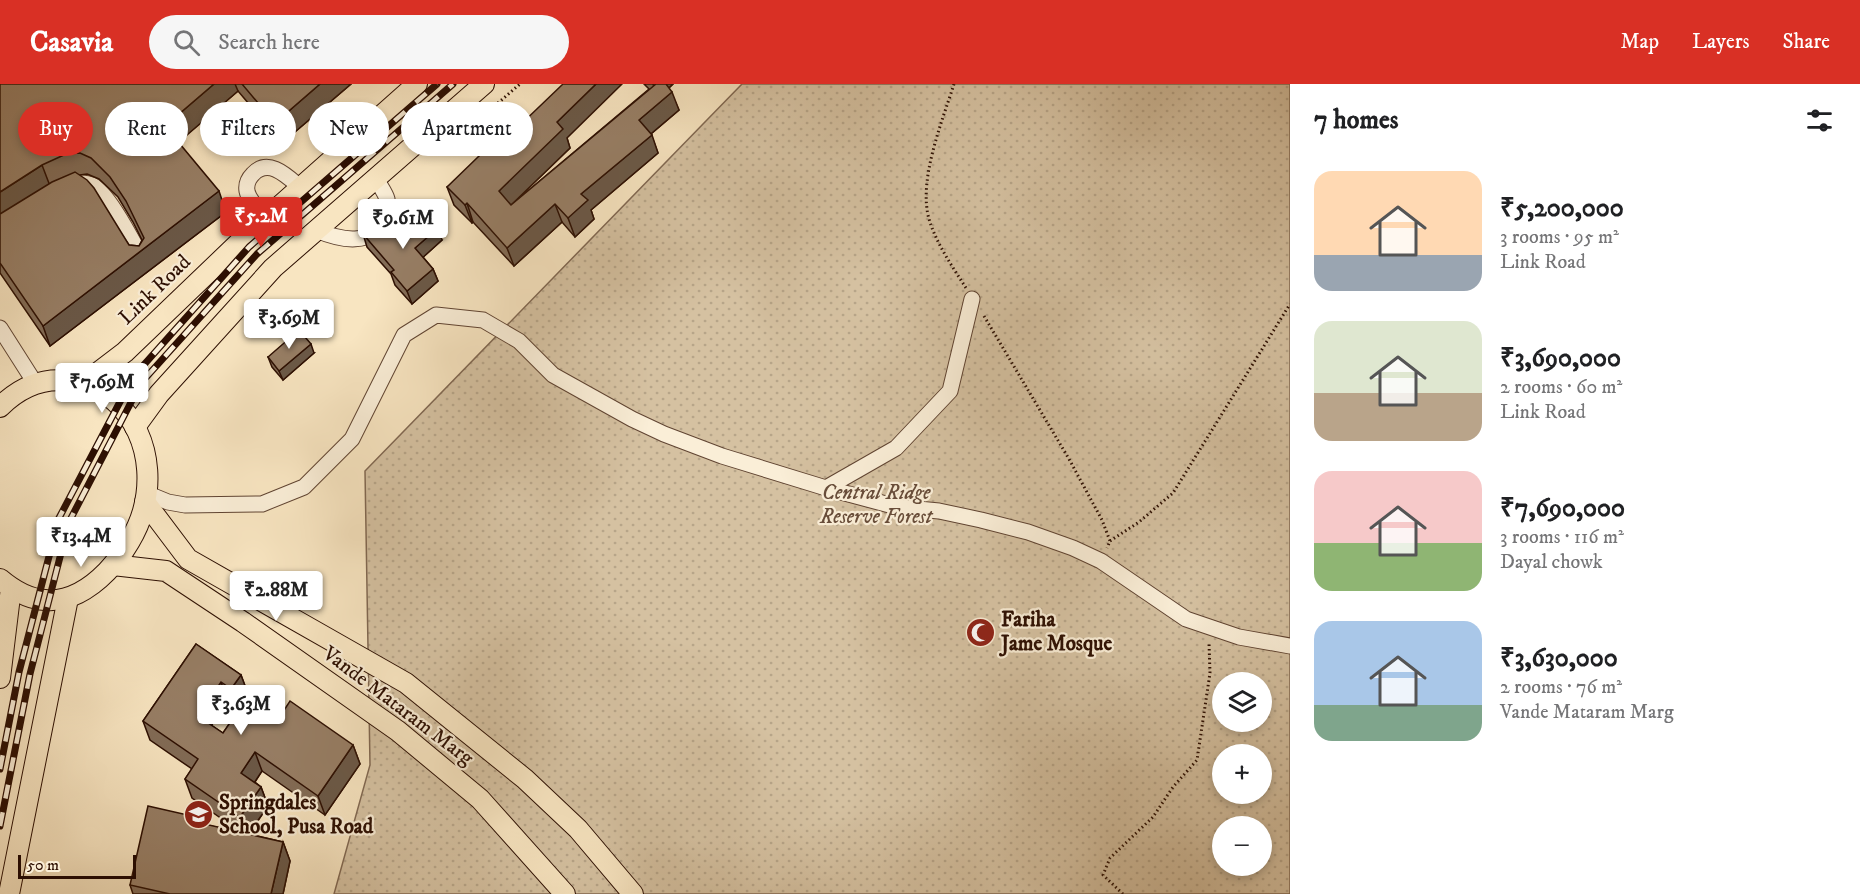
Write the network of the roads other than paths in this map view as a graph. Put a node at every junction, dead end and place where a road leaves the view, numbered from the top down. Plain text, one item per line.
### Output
1 (417, 84) edge
2 (484, 84) edge
3 (376, 178) junction
4 (301, 188) junction
5 (57, 193) edge
6 (266, 218) junction
7 (316, 230) junction
8 (142, 258) edge
9 (972, 299) road end
10 (0, 328) edge
11 (35, 383) junction
12 (83, 384) junction
13 (0, 407) edge
14 (135, 427) junction
15 (826, 488) junction
16 (146, 498) junction
17 (113, 565) junction
18 (6, 583) edge
19 (68, 598) junction
20 (3, 642) edge
21 (1290, 646) edge
22 (0, 678) edge
23 (9, 894) edge
24 (565, 894) edge
25 (633, 894) edge

1 - 4 main road, Link Road
2 - 3 main road
3 - 7 main road
3 - 7 street
4 - 6 main road, Link Road
4 - 6 street
5 - 8 street
6 - 12 main road, Link Road
7 - 14 main road
9 - 15 street
10 - 11 street
11 - 12 main road
11 - 13 main road
12 - 14 main road
14 - 16 main road
15 - 16 street
15 - 21 street
16 - 17 main road
16 - 25 main road, Vande Mataram Marg
17 - 19 main road
17 - 24 main road, Vande Mataram Marg
18 - 19 main road
18 - 20 main road
19 - 23 main road
20 - 22 main road

